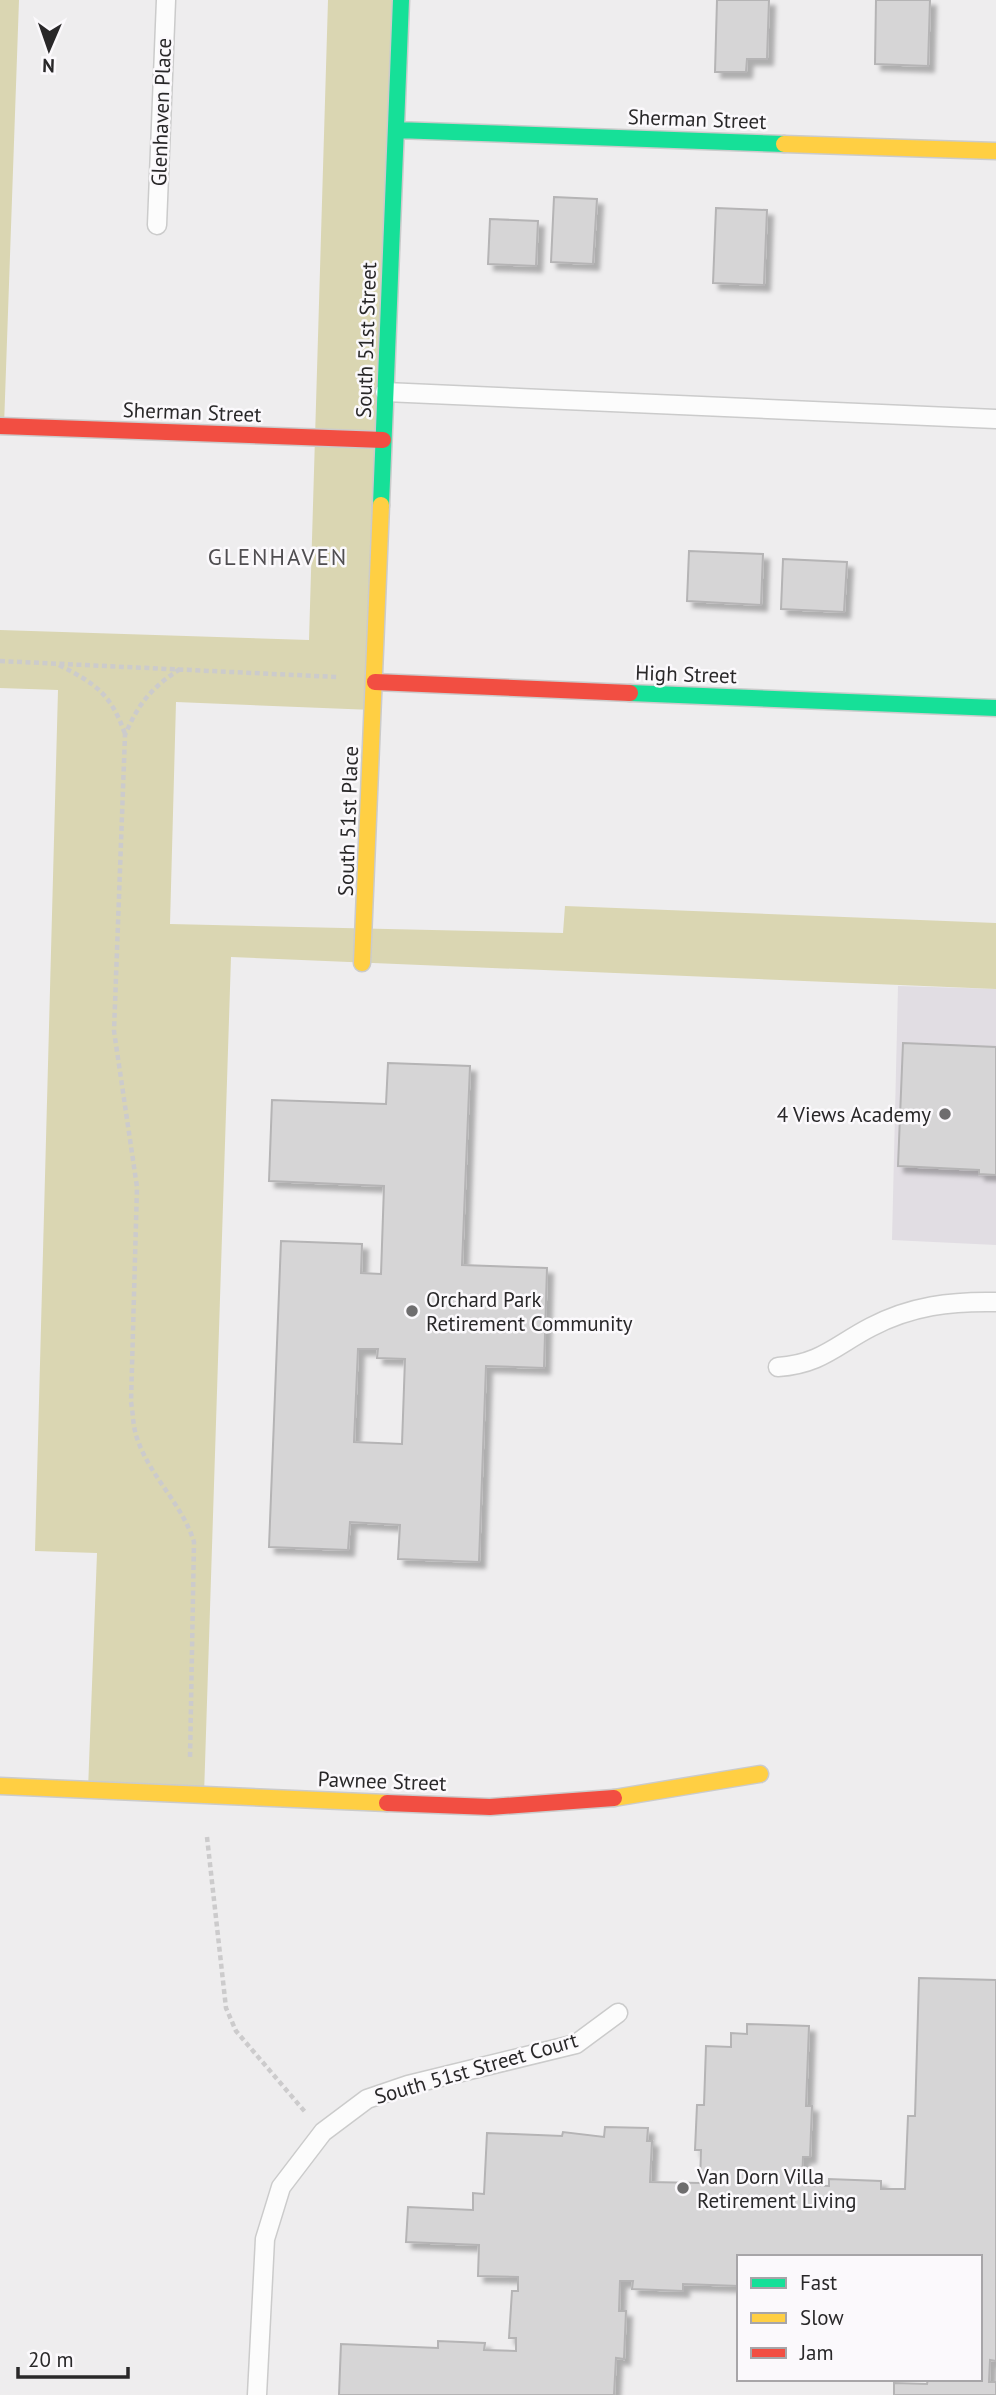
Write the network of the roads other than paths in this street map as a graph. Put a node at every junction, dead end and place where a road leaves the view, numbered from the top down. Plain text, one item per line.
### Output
1 (166, 0) edge
2 (401, 0) edge
3 (396, 130) junction
4 (996, 151) edge
5 (157, 225) dead end
6 (385, 392) junction
7 (996, 419) edge
8 (0, 426) edge
9 (383, 440) junction
10 (375, 681) junction
11 (996, 708) edge
12 (362, 963) dead end
13 (996, 1302) edge
14 (778, 1367) dead end
15 (760, 1774) dead end
16 (0, 1786) edge
17 (618, 2013) dead end
18 (257, 2395) edge

1 - 5 lane, Glenhaven Place
2 - 3 street, South 51st Street
3 - 4 street, Sherman Street
3 - 6 street, South 51st Street
6 - 7 lane
6 - 9 street, South 51st Street
8 - 9 street, Sherman Street
9 - 10 street, South 51st Street
10 - 11 street, High Street
10 - 12 street, South 51st Place
13 - 14 lane
15 - 16 street, Pawnee Street
17 - 18 lane, South 51st Street Court

